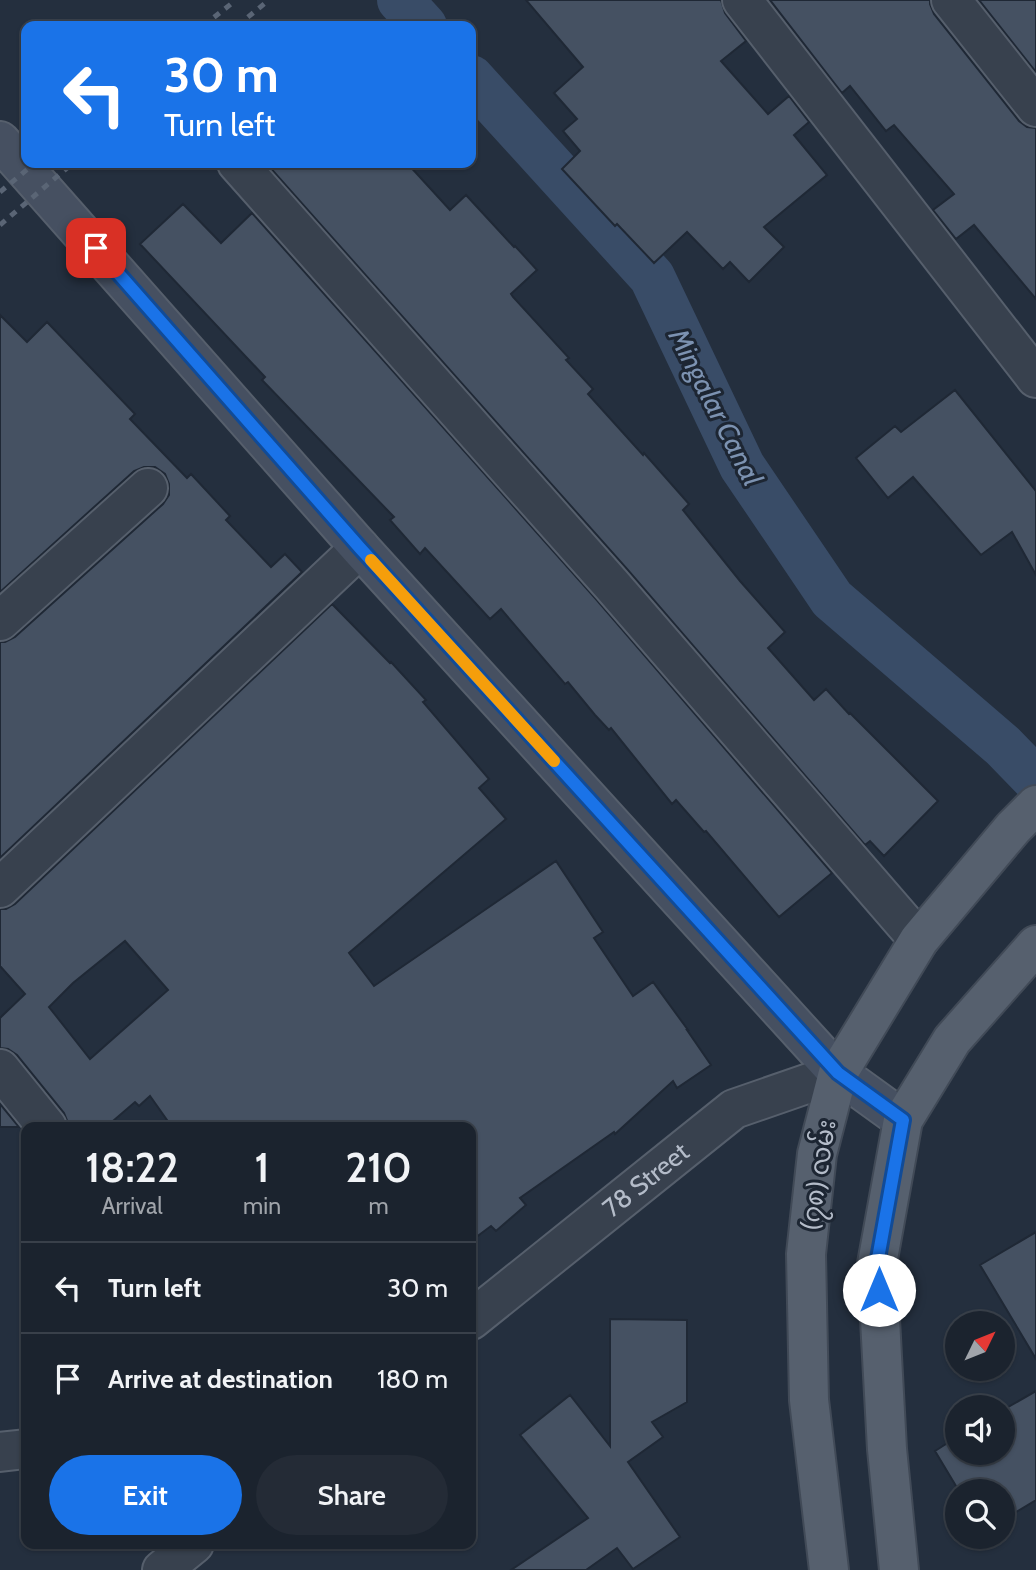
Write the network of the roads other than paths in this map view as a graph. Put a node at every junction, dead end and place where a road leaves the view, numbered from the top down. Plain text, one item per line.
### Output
1 (741, 0) edge
2 (951, 0) edge
3 (1036, 107) edge
4 (0, 141) edge
5 (21, 165) edge
6 (24, 168) edge
7 (241, 168) edge
8 (1036, 377) edge
9 (148, 488) dead end
10 (360, 548) junction
11 (0, 621) edge
12 (1025, 816) edge
13 (0, 888) edge
14 (919, 940) junction
15 (1036, 945) edge
16 (0, 1069) edge
17 (838, 1073) junction
18 (903, 1120) junction
19 (43, 1122) edge
20 (476, 1316) edge
21 (21, 1450) edge
22 (0, 1452) edge
23 (188, 1549) edge
24 (162, 1570) edge
25 (829, 1570) edge
26 (899, 1570) edge

1 - 8 street
2 - 3 street
4 - 5 street
6 - 10 street
7 - 14 street
9 - 11 street
10 - 13 street
10 - 17 street
12 - 14 main road, (၇၈) လမ်း
14 - 17 main road, (၇၈) လမ်း
15 - 18 main road
16 - 19 street
17 - 18 street
17 - 20 street, 78 Street
17 - 25 main road, (၇၈) လမ်း
18 - 26 main road
21 - 22 street
23 - 24 street

